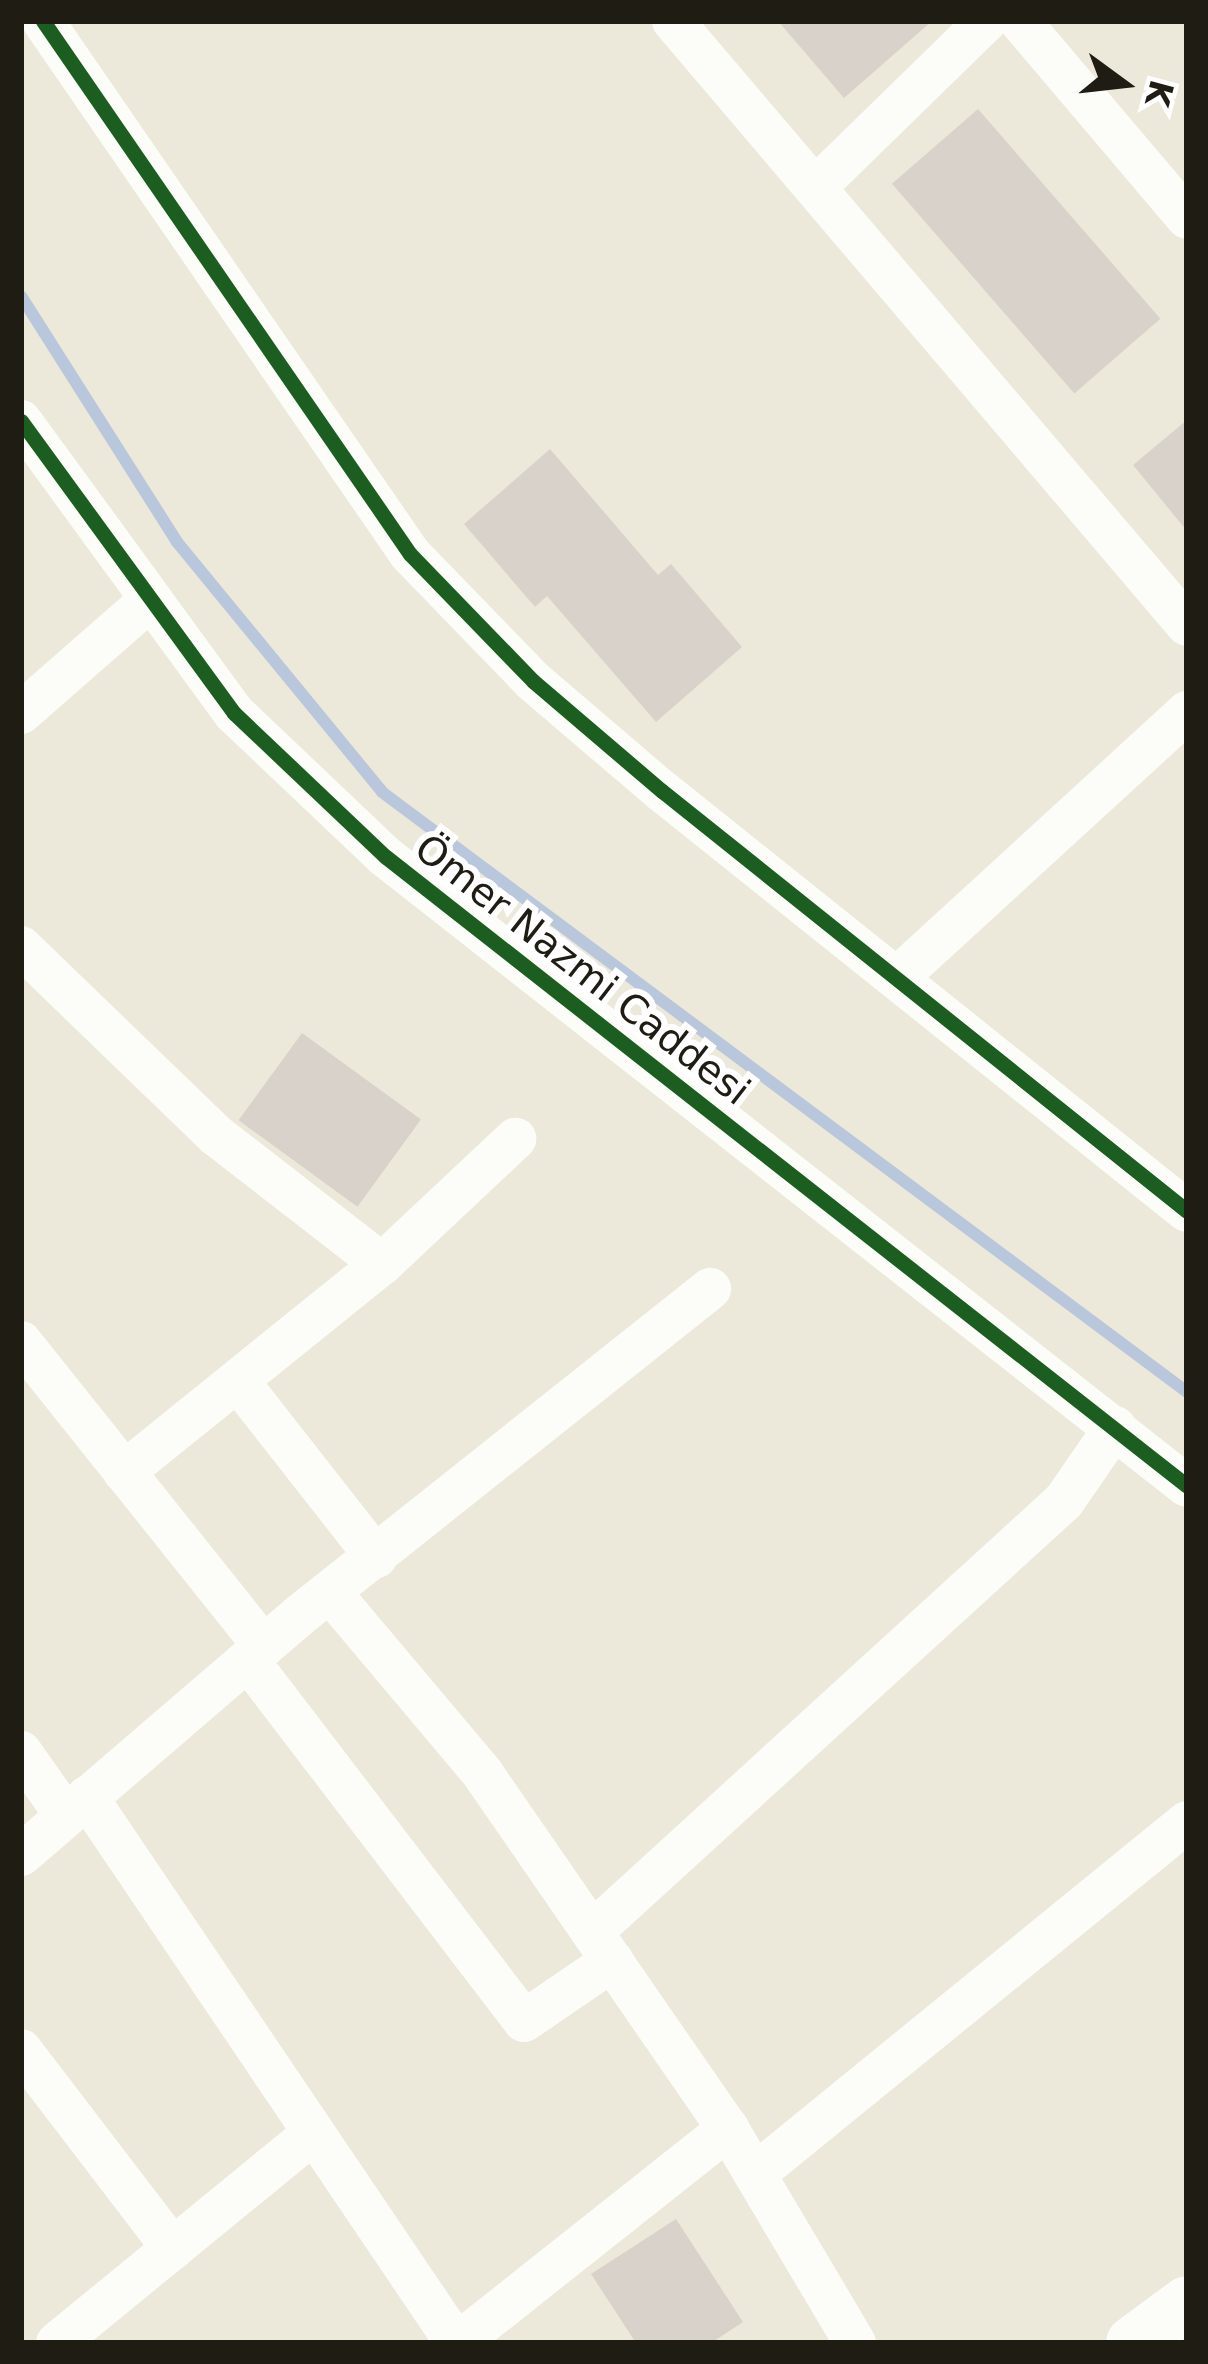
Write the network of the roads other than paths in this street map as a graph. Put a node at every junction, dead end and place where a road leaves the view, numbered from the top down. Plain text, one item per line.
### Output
1 (673, 21) edge
2 (986, 21) edge
3 (1020, 21) edge
4 (62, 28) edge
5 (816, 187) junction
6 (1187, 218) edge
7 (21, 421) edge
8 (149, 601) junction
9 (1187, 625) edge
10 (1187, 712) edge
11 (21, 713) edge
12 (21, 947) edge
13 (899, 976) junction
14 (515, 1139) dead end
15 (1187, 1211) edge
16 (382, 1264) junction
17 (710, 1289) dead end
18 (21, 1343) edge
19 (238, 1381) junction
20 (1115, 1427) junction
21 (124, 1472) junction
22 (1187, 1486) edge
23 (376, 1557) junction
24 (330, 1592) junction
25 (256, 1653) junction
26 (21, 1752) edge
27 (77, 1807) junction
28 (1187, 1822) edge
29 (21, 1855) edge
30 (602, 1947) junction
31 (21, 2050) edge
32 (728, 2129) junction
33 (314, 2133) junction
34 (755, 2174) junction
35 (172, 2248) junction
36 (1187, 2303) edge
37 (57, 2343) edge
38 (457, 2343) edge
39 (855, 2343) edge
40 (1133, 2343) edge

1 - 5 street
2 - 5 street
3 - 6 street
4 - 13 street
5 - 9 street
7 - 8 street, Ömer Nazmi Caddesi
8 - 11 street
8 - 20 street, Ömer Nazmi Caddesi
10 - 13 street
12 - 16 street
13 - 15 street
14 - 16 street
16 - 19 street
17 - 23 street
18 - 21 street
19 - 21 street
19 - 23 street
20 - 22 street, Ömer Nazmi Caddesi
20 - 30 street
21 - 25 street
23 - 24 street
24 - 25 street
24 - 30 street
25 - 27 street
25 - 30 street
26 - 27 street
27 - 29 street
27 - 33 street
28 - 34 street
30 - 32 street
31 - 35 street
32 - 34 street
32 - 38 street
33 - 35 street
33 - 38 street
34 - 39 street
35 - 37 street
36 - 40 street

